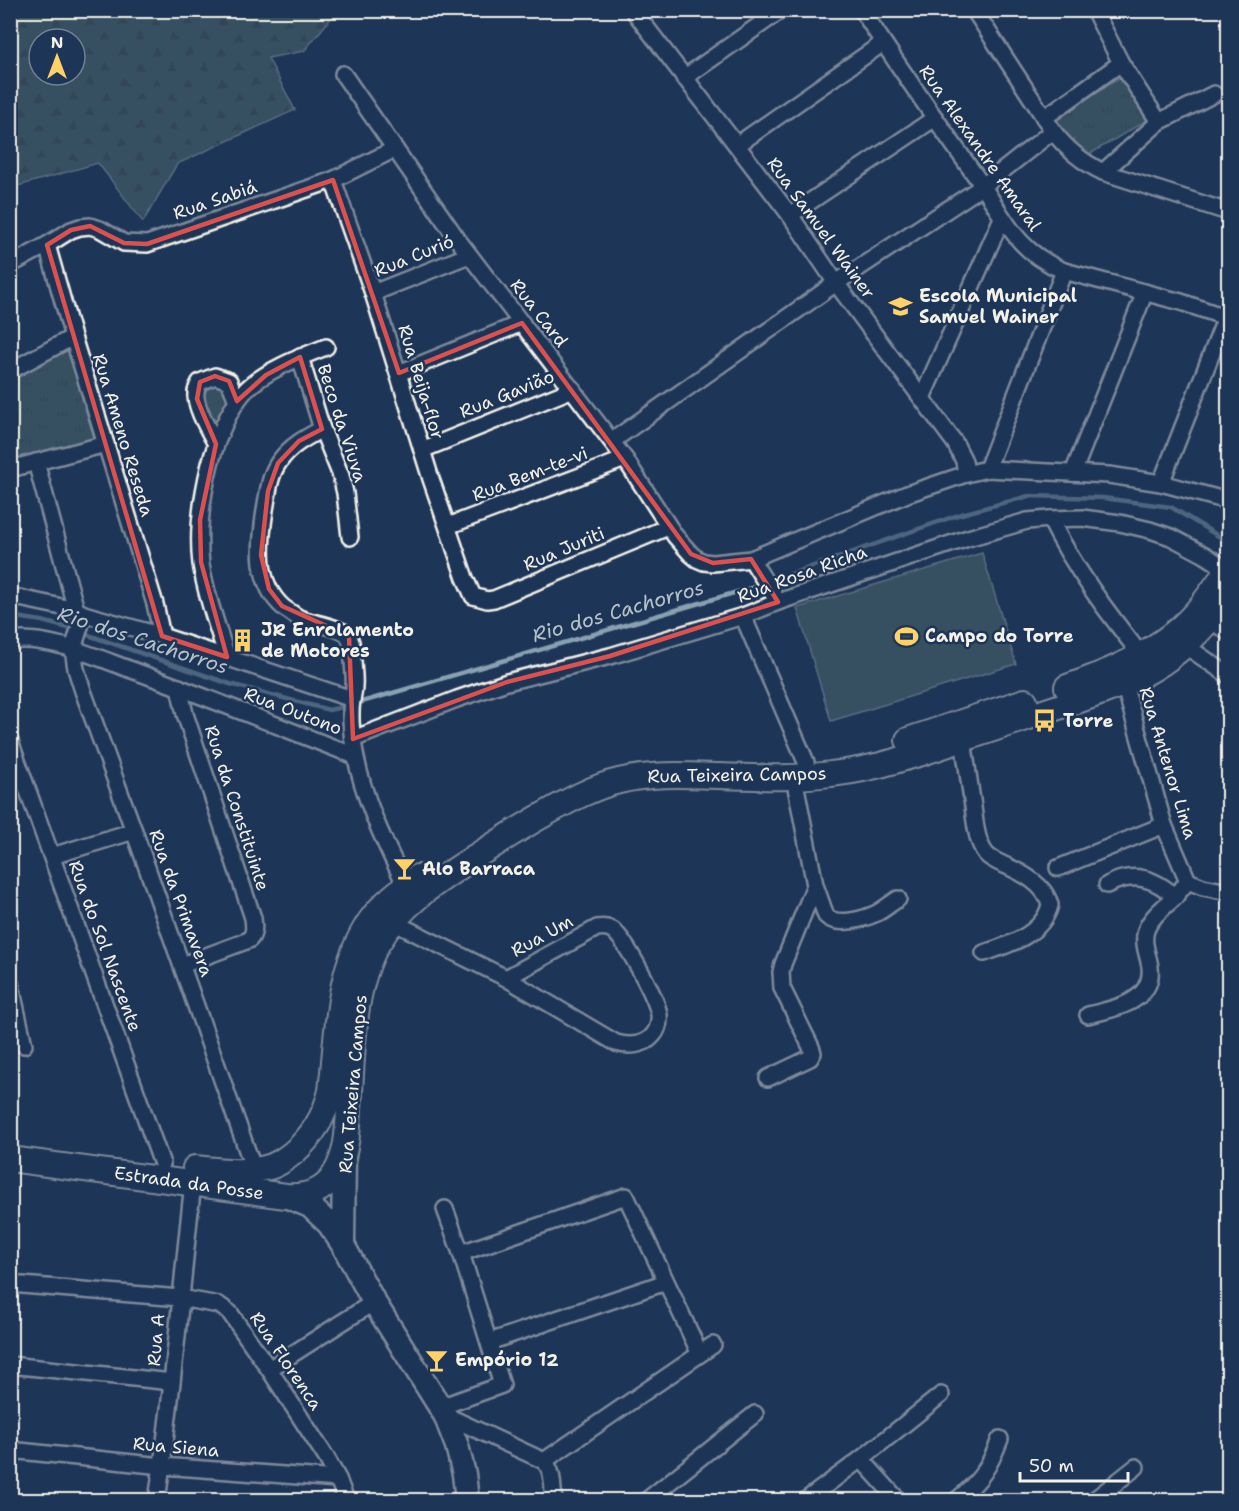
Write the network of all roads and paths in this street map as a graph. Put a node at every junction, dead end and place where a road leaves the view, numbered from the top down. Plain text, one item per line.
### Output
1 (781, 10) edge
2 (862, 10) edge
3 (975, 10) edge
4 (1094, 10) edge
5 (633, 11) edge
6 (883, 43) junction
7 (1121, 63) junction
8 (343, 74) dead end
9 (684, 78) junction
10 (1214, 94) dead end
11 (934, 118) junction
12 (1044, 118) junction
13 (1160, 122) junction
14 (1053, 131) junction
15 (737, 146) junction
16 (395, 149) junction
17 (1103, 172) junction
18 (333, 180) junction
19 (983, 186) junction
20 (1228, 212) edge
21 (790, 215) junction
22 (1002, 218) junction
23 (48, 245) junction
24 (469, 255) junction
25 (10, 265) edge
26 (1064, 271) junction
27 (836, 283) junction
28 (1145, 292) junction
29 (373, 293) junction
30 (1227, 317) edge
31 (522, 323) junction
32 (73, 337) junction
33 (326, 347) dead end
34 (300, 357) junction
35 (10, 371) edge
36 (399, 373) junction
37 (573, 389) junction
38 (922, 398) junction
39 (237, 401) junction
40 (322, 429) junction
41 (612, 441) junction
42 (106, 444) junction
43 (216, 444) junction
44 (422, 450) junction
45 (625, 459) junction
46 (36, 462) junction
47 (10, 469) edge
48 (987, 469) junction
49 (1073, 473) junction
50 (966, 474) junction
51 (1161, 483) junction
52 (1228, 501) edge
53 (1050, 519) junction
54 (448, 526) junction
55 (668, 527) junction
56 (350, 537) dead end
57 (713, 563) joint
58 (753, 563) junction
59 (1228, 570) edge
60 (10, 596) edge
61 (473, 596) joint
62 (774, 596) junction
63 (1228, 597) edge
64 (80, 616) junction
65 (743, 616) junction
66 (1219, 626) edge
67 (162, 636) junction
68 (10, 640) edge
69 (74, 645) junction
70 (1186, 646) junction
71 (1141, 655) junction
72 (227, 657) junction
73 (1228, 675) edge
74 (1124, 684) junction
75 (180, 687) junction
76 (352, 701) junction
77 (353, 739) junction
78 (963, 740) junction
79 (10, 741) edge
80 (356, 756) junction
81 (800, 770) junction
82 (1164, 825) junction
83 (134, 831) junction
84 (52, 856) junction
85 (1058, 868) dead end
86 (1188, 881) junction
87 (815, 885) junction
88 (1107, 885) dead end
89 (406, 886) junction
90 (1228, 892) edge
91 (1175, 897) junction
92 (898, 898) dead end
93 (393, 922) junction
94 (984, 953) dead end
95 (182, 965) junction
96 (506, 978) junction
97 (10, 982) edge
98 (1088, 1016) dead end
99 (24, 1045) dead end
100 (768, 1078) dead end
101 (315, 1130) junction
102 (10, 1145) edge
103 (344, 1150) junction
104 (10, 1159) edge
105 (279, 1163) junction
106 (162, 1164) junction
107 (254, 1170) junction
108 (193, 1183) junction
109 (286, 1196) junction
110 (445, 1209) dead end
111 (343, 1245) junction
112 (461, 1253) junction
113 (666, 1282) junction
114 (10, 1284) edge
115 (180, 1298) junction
116 (374, 1302) junction
117 (489, 1342) junction
118 (10, 1365) edge
119 (269, 1369) junction
120 (172, 1382) junction
121 (941, 1395) dead end
122 (442, 1411) junction
123 (755, 1414) dead end
124 (1000, 1439) dead end
125 (10, 1450) edge
126 (861, 1459) junction
127 (544, 1461) junction
128 (162, 1466) junction
129 (1136, 1467) dead end
130 (338, 1479) junction
131 (157, 1500) edge
132 (346, 1500) edge
133 (467, 1500) edge
134 (554, 1500) edge
135 (647, 1500) edge
136 (806, 1500) edge
137 (898, 1500) edge
138 (957, 1500) edge
139 (1094, 1500) edge

1 - 9 street
2 - 6 street, Rua Alexandre Amaral
3 - 12 street
4 - 7 street
5 - 9 street, Rua Samuel Wainer
6 - 11 street, Rua Alexandre Amaral
6 - 15 street
7 - 12 street
7 - 13 street
8 - 16 street, Rua Card
9 - 15 street, Rua Samuel Wainer
10 - 13 street
11 - 19 street, Rua Alexandre Amaral
11 - 21 street
12 - 14 street
13 - 17 street
14 - 17 street
14 - 19 street
15 - 21 street, Rua Samuel Wainer
16 - 18 street, Rua Sabiá
16 - 24 street, Rua Card
17 - 20 street
18 - 23 street, Rua Sabiá
18 - 29 street, Rua Beija-flor
19 - 22 street, Rua Alexandre Amaral
19 - 27 street
21 - 27 street, Rua Samuel Wainer
22 - 26 street, Rua Alexandre Amaral
22 - 38 street
23 - 25 street
23 - 32 street, Rua Ameno Reseda
24 - 29 street, Rua Curió
24 - 31 street, Rua Card
26 - 28 street, Rua Alexandre Amaral
26 - 48 street
27 - 38 street, Rua Samuel Wainer
27 - 41 street
28 - 30 street, Rua Alexandre Amaral
28 - 49 street
29 - 36 street, Rua Beija-flor
30 - 51 street
31 - 36 street
31 - 37 street, Rua Card
32 - 35 street
32 - 42 street, Rua Ameno Reseda
33 - 34 street
34 - 39 street
34 - 40 street, Beco da Viuva
36 - 44 street, Rua Beija-flor
37 - 41 street, Rua Card
37 - 44 street, Rua Gavião
38 - 50 street, Rua Samuel Wainer
39 - 43 street
39 - 43 street
40 - 56 street, Beco da Viuva
40 - 76 street
41 - 45 street, Rua Card
42 - 46 street
42 - 67 street, Rua Ameno Reseda
43 - 72 street
44 - 54 street, Rua Beija-flor
45 - 54 street, Rua Bem-te-vi
45 - 55 street, Rua Card
46 - 47 street
46 - 64 street
48 - 49 street, Rua Rosa Richa
48 - 50 street, Rua Rosa Richa
49 - 51 street, Rua Rosa Richa
50 - 58 street, Rua Rosa Richa
51 - 52 street, Rua Rosa Richa
53 - 59 street, Rua Rosa Richa
53 - 62 street, Rua Rosa Richa
53 - 71 street
54 - 61 street, Rua Beija-flor
55 - 57 street, Rua Card
55 - 61 street, Rua Juriti
57 - 58 street, Rua Rosa Richa
58 - 62 street
59 - 71 main road, Rua Teixeira Campos
60 - 64 street
62 - 65 street, Rua Rosa Richa
63 - 66 main road, Rua Teixeira Campos
64 - 67 street
64 - 69 street
65 - 77 street, Rua Rosa Richa
65 - 81 street
66 - 70 main road, Rua Teixeira Campos
67 - 72 street
68 - 69 street, Rua Outono
69 - 75 street, Rua Outono
69 - 83 street, Rua da Primavera
70 - 73 street
70 - 74 main road, Rua Teixeira Campos
71 - 81 main road, Rua Teixeira Campos
72 - 76 street
74 - 78 main road, Rua Teixeira Campos
74 - 82 street, Rua Antenor Lima
75 - 80 street, Rua Outono
75 - 95 street, Rua da Constituinte
76 - 77 street
77 - 80 street
78 - 81 main road, Rua Teixeira Campos
78 - 94 street
79 - 84 street, Rua do Sol Nascente
80 - 89 street
81 - 87 street
81 - 89 main road, Rua Teixeira Campos
81 - 93 main road, Rua Teixeira Campos
82 - 85 street
82 - 86 street, Rua Antenor Lima
83 - 84 street
83 - 95 street, Rua da Primavera
84 - 106 street, Rua do Sol Nascente
86 - 90 street
86 - 91 street
87 - 92 street
87 - 100 street
88 - 91 street
89 - 101 main road, Rua Teixeira Campos
91 - 98 street
93 - 96 street
93 - 103 main road, Rua Teixeira Campos
95 - 107 street, Rua da Primavera
96 - 96 street, Rua Um
97 - 99 street
101 - 103 main road
101 - 105 main road, Rua Teixeira Campos
102 - 106 main road, Estrada da Posse
103 - 109 main road, Estrada da Posse
103 - 111 street, Rua Teixeira Campos
104 - 108 main road, Estrada da Posse
105 - 107 main road, Estrada da Posse
105 - 109 main road
106 - 107 main road, Estrada da Posse
108 - 109 main road, Estrada da Posse
108 - 115 street, Rua A
109 - 111 street, Rua Teixeira Campos
110 - 112 street
111 - 116 street, Rua Teixeira Campos
112 - 113 street
112 - 117 street
113 - 117 street
113 - 127 street
114 - 115 street, Rua Florenca
115 - 119 street, Rua Florenca
115 - 120 street, Rua A
116 - 119 street
116 - 122 street, Rua Teixeira Campos
117 - 122 street
118 - 120 street
119 - 130 street, Rua Florenca
120 - 128 street, Rua A
121 - 126 street
122 - 127 street
122 - 133 street, Rua Teixeira Campos
123 - 135 street
124 - 138 street
125 - 128 street, Rua Siena
126 - 136 street
126 - 137 street
127 - 134 street
128 - 130 street, Rua Siena
128 - 131 street, Rua A
129 - 139 street
130 - 132 street, Rua Florenca

